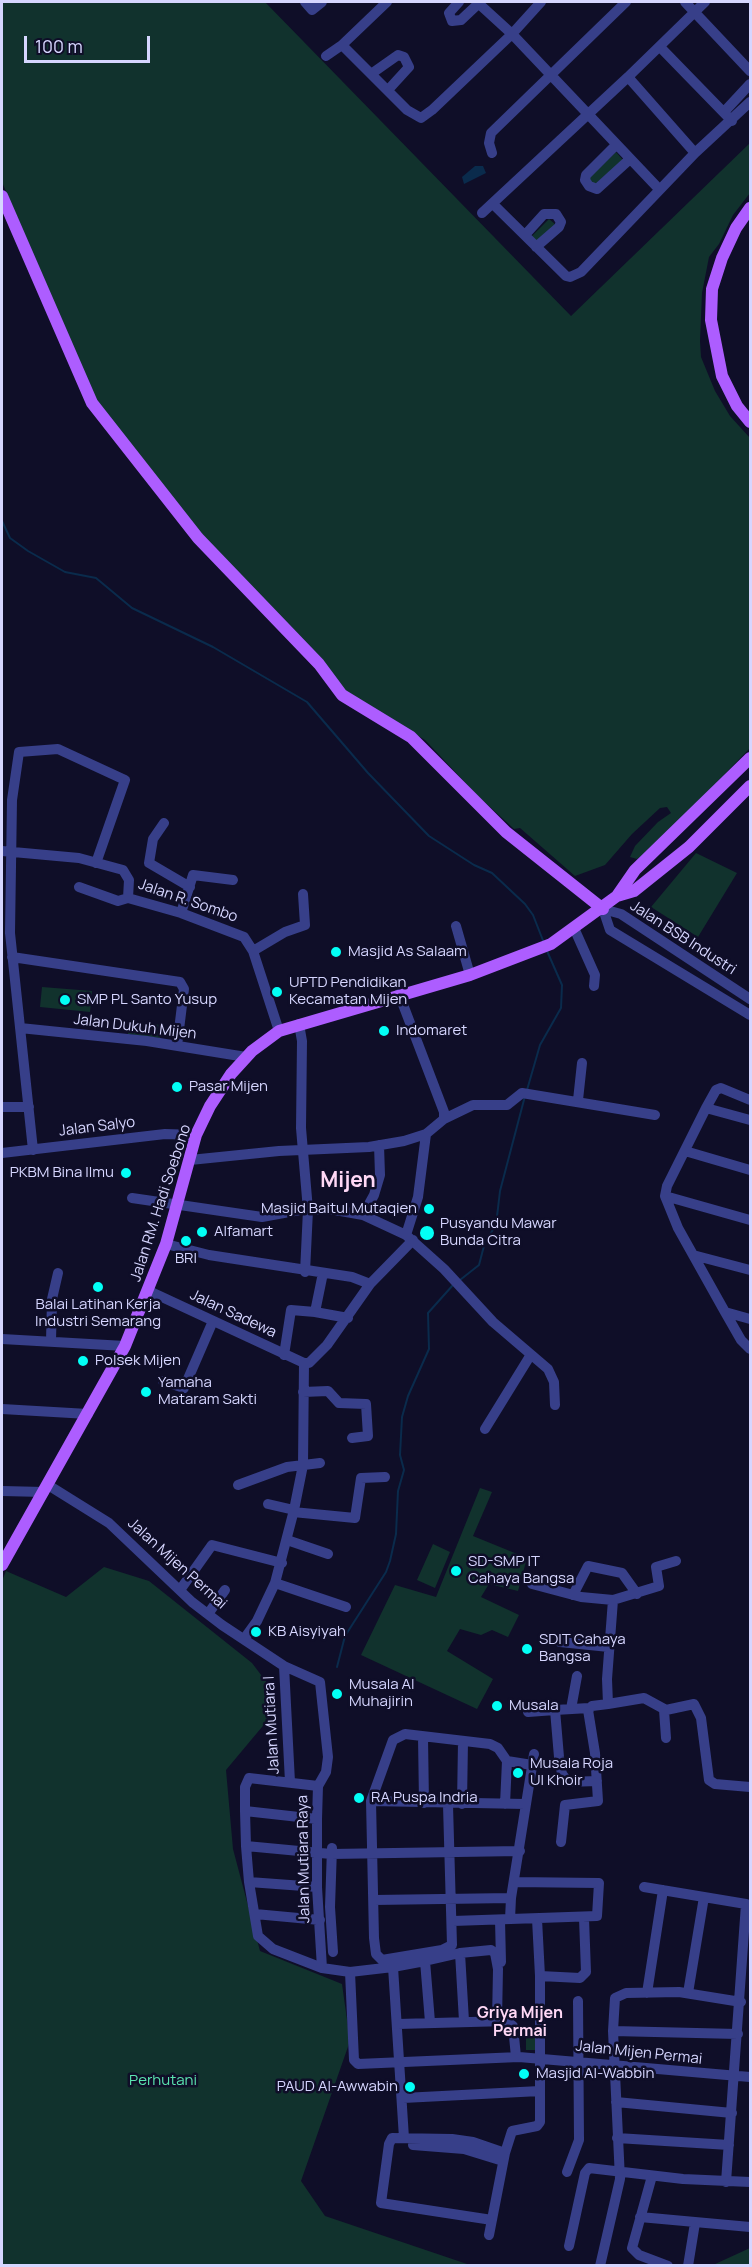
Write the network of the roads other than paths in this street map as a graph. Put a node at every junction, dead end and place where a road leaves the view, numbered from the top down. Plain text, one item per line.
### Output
1 (305, 2) edge
2 (322, 2) edge
3 (387, 2) edge
4 (459, 2) edge
5 (478, 2) edge
6 (541, 2) edge
7 (626, 2) edge
8 (685, 2) edge
9 (705, 2) edge
10 (694, 12) junction
11 (512, 34) junction
12 (342, 45) junction
13 (660, 47) junction
14 (326, 56) dead end
15 (750, 71) edge
16 (371, 74) junction
17 (550, 75) junction
18 (628, 77) junction
19 (750, 84) edge
20 (388, 90) junction
21 (750, 102) edge
22 (724, 112) junction
23 (587, 114) junction
24 (732, 121) junction
25 (616, 145) junction
26 (492, 153) dead end
27 (695, 153) junction
28 (630, 159) junction
29 (659, 189) junction
30 (2, 196) edge
31 (493, 204) junction
32 (750, 208) edge
33 (482, 213) dead end
34 (525, 235) junction
35 (536, 247) junction
36 (750, 422) edge
37 (750, 758) edge
38 (750, 786) edge
39 (7, 799) edge
40 (164, 823) dead end
41 (6, 851) edge
42 (96, 863) junction
43 (233, 880) dead end
44 (79, 887) dead end
45 (190, 887) junction
46 (303, 894) dead end
47 (617, 896) junction
48 (128, 898) junction
49 (603, 909) junction
50 (181, 913) junction
51 (456, 926) dead end
52 (574, 928) junction
53 (253, 951) junction
54 (12, 957) junction
55 (470, 975) junction
56 (594, 986) dead end
57 (399, 994) junction
58 (750, 999) edge
59 (750, 1015) edge
60 (299, 1023) junction
61 (20, 1028) junction
62 (279, 1030) junction
63 (177, 1046) junction
64 (246, 1057) junction
65 (582, 1064) dead end
66 (578, 1100) junction
67 (750, 1100) edge
68 (2, 1107) edge
69 (29, 1107) junction
70 (706, 1108) junction
71 (655, 1114) dead end
72 (444, 1119) junction
73 (750, 1120) edge
74 (426, 1134) junction
75 (196, 1135) junction
76 (379, 1145) junction
77 (33, 1150) junction
78 (304, 1150) junction
79 (685, 1151) junction
80 (2, 1153) edge
81 (190, 1160) junction
82 (750, 1170) edge
83 (665, 1196) junction
84 (132, 1198) dead end
85 (179, 1203) junction
86 (308, 1210) junction
87 (363, 1215) junction
88 (750, 1220) edge
89 (410, 1237) junction
90 (166, 1244) junction
91 (693, 1254) junction
92 (750, 1270) edge
93 (305, 1272) junction
94 (58, 1273) dead end
95 (323, 1273) junction
96 (370, 1284) junction
97 (149, 1291) junction
98 (315, 1312) junction
99 (725, 1312) junction
100 (348, 1318) junction
101 (750, 1319) edge
102 (213, 1321) junction
103 (2, 1339) edge
104 (51, 1341) junction
105 (124, 1346) junction
106 (750, 1349) edge
107 (284, 1355) junction
108 (530, 1356) junction
109 (304, 1363) junction
110 (163, 1381) dead end
111 (303, 1392) junction
112 (555, 1405) dead end
113 (2, 1409) edge
114 (88, 1414) junction
115 (485, 1429) dead end
116 (352, 1438) dead end
117 (320, 1463) dead end
118 (303, 1465) junction
119 (385, 1476) dead end
120 (238, 1485) dead end
121 (46, 1488) junction
122 (2, 1491) edge
123 (268, 1504) dead end
124 (294, 1511) junction
125 (287, 1540) junction
126 (328, 1554) dead end
127 (676, 1561) dead end
128 (282, 1563) junction
129 (2, 1565) edge
130 (275, 1583) junction
131 (532, 1584) dead end
132 (180, 1590) junction
133 (225, 1590) dead end
134 (637, 1594) junction
135 (573, 1595) junction
136 (613, 1600) junction
137 (345, 1607) dead end
138 (208, 1614) junction
139 (244, 1639) junction
140 (560, 1642) dead end
141 (609, 1647) junction
142 (284, 1666) junction
143 (577, 1676) dead end
144 (318, 1681) joint
145 (608, 1704) junction
146 (589, 1708) junction
147 (571, 1709) junction
148 (555, 1710) junction
149 (664, 1710) junction
150 (528, 1712) dead end
151 (423, 1737) junction
152 (666, 1738) dead end
153 (463, 1741) junction
154 (507, 1761) junction
155 (597, 1781) junction
156 (290, 1782) junction
157 (318, 1786) junction
158 (750, 1786) edge
159 (371, 1802) junction
160 (424, 1803) junction
161 (505, 1803) junction
162 (448, 1804) junction
163 (462, 1804) junction
164 (525, 1804) junction
165 (245, 1811) junction
166 (317, 1819) junction
167 (561, 1842) dead end
168 (246, 1846) junction
169 (520, 1848) junction
170 (317, 1849) junction
171 (331, 1850) junction
172 (449, 1850) junction
173 (372, 1851) junction
174 (249, 1882) junction
175 (514, 1882) junction
176 (317, 1887) junction
177 (644, 1887) dead end
178 (663, 1890) junction
179 (704, 1897) junction
180 (510, 1898) junction
181 (374, 1900) junction
182 (452, 1900) junction
183 (748, 1907) edge
184 (255, 1914) junction
185 (584, 1918) junction
186 (537, 1919) junction
187 (320, 1920) junction
188 (505, 1920) junction
189 (453, 1922) junction
190 (333, 1952) dead end
191 (460, 1953) junction
192 (425, 1961) junction
193 (393, 1966) junction
194 (322, 1968) junction
195 (350, 1972) junction
196 (540, 1976) junction
197 (501, 1982) dead end
198 (647, 1993) junction
199 (688, 1993) junction
200 (578, 2001) dead end
201 (741, 2002) junction
202 (497, 2020) junction
203 (464, 2021) junction
204 (430, 2022) junction
205 (398, 2024) junction
206 (613, 2031) junction
207 (738, 2034) junction
208 (516, 2057) junction
209 (540, 2059) junction
210 (578, 2061) junction
211 (399, 2062) junction
212 (615, 2064) junction
213 (735, 2076) junction
214 (750, 2077) edge
215 (540, 2091) junction
216 (403, 2098) junction
217 (616, 2102) junction
218 (732, 2112) junction
219 (404, 2138) junction
220 (617, 2138) junction
221 (389, 2144) junction
222 (729, 2145) junction
223 (504, 2157) junction
224 (567, 2172) dead end
225 (620, 2172) junction
226 (652, 2175) junction
227 (726, 2182) junction
228 (750, 2182) edge
229 (492, 2216) junction
230 (640, 2217) junction
231 (695, 2223) junction
232 (750, 2227) edge
233 (489, 2235) dead end
234 (568, 2246) dead end
235 (600, 2265) edge
236 (668, 2265) edge
237 (688, 2265) edge

1 - 2 street
3 - 12 street
4 - 5 street
5 - 11 street
6 - 11 street
7 - 17 street
8 - 10 street
9 - 10 street
10 - 13 street
10 - 15 street
11 - 17 street
11 - 20 street
12 - 14 street
12 - 16 street
13 - 18 street
13 - 22 street
16 - 20 street
16 - 20 street
17 - 23 street
17 - 26 street
18 - 23 street
18 - 27 street
19 - 22 street
21 - 24 street
22 - 24 street
23 - 25 street
23 - 31 street
24 - 27 street
25 - 28 street
25 - 28 street
27 - 29 street
28 - 29 street
29 - 35 street
30 - 49 main road
31 - 33 street
31 - 34 street
32 - 36 main road
34 - 35 street
34 - 35 street
37 - 47 main road, Jalan RM. Hadi Soebono
38 - 47 main road, Jalan RM. Hadi Soebono
39 - 41 street
39 - 42 street
40 - 45 street
41 - 42 street, Jalan R. Sombo
41 - 54 street
42 - 48 street, Jalan R. Sombo
43 - 45 street
44 - 48 street
45 - 50 street
46 - 53 street
47 - 49 main road, Jalan RM. Hadi Soebono
48 - 50 street, Jalan R. Sombo
49 - 52 main road, Jalan RM. Hadi Soebono
49 - 58 street, Jalan BSB Industri
49 - 59 street, Jalan BSB Industri
50 - 53 street, Jalan R. Sombo
51 - 55 street
52 - 55 main road, Jalan RM. Hadi Soebono
52 - 56 street
53 - 62 street
54 - 61 street
54 - 63 street
55 - 57 main road, Jalan RM. Hadi Soebono
57 - 60 main road, Jalan RM. Hadi Soebono
57 - 72 street
60 - 62 main road, Jalan RM. Hadi Soebono
60 - 78 street
61 - 63 street, Jalan Dukuh Mijen
61 - 69 street
62 - 64 main road, Jalan RM. Hadi Soebono
63 - 64 street, Jalan Dukuh Mijen
64 - 75 main road, Jalan RM. Hadi Soebono
65 - 66 street
66 - 71 street
66 - 72 street
67 - 70 street
68 - 69 street
69 - 77 street
70 - 73 street
70 - 79 street
72 - 74 street
74 - 76 street
74 - 89 street
75 - 77 street, Jalan Salyo
75 - 81 main road, Jalan RM. Hadi Soebono
76 - 78 street
76 - 87 street
77 - 80 street, Jalan Salyo
78 - 81 street
78 - 86 street
79 - 82 street
79 - 83 street
81 - 85 main road, Jalan RM. Hadi Soebono
83 - 88 street
83 - 91 street
84 - 85 street
85 - 86 street
85 - 90 main road, Jalan RM. Hadi Soebono
86 - 87 street
86 - 93 street
87 - 89 street
89 - 96 street
89 - 108 street
90 - 93 street
90 - 97 main road, Jalan RM. Hadi Soebono
91 - 92 street
91 - 99 street
93 - 95 street
94 - 104 street
95 - 96 street
95 - 98 street
96 - 100 street
97 - 102 street, Jalan Sadewa
97 - 105 main road, Jalan RM. Hadi Soebono
98 - 100 street
98 - 107 street
99 - 101 street
99 - 106 street
100 - 109 street
102 - 107 street, Jalan Sadewa
102 - 110 street
103 - 104 street
104 - 105 street
105 - 114 main road, Jalan RM. Hadi Soebono
107 - 109 street, Jalan Sadewa
108 - 112 street
108 - 115 street
109 - 111 street
111 - 116 street
111 - 118 street
113 - 114 street
114 - 121 main road, Jalan RM. Hadi Soebono
117 - 118 street
118 - 120 street
118 - 124 street
119 - 124 street
121 - 122 street
121 - 129 main road, Jalan RM. Hadi Soebono
121 - 132 street, Jalan Mijen Permai
123 - 124 street
124 - 125 street
125 - 126 street
125 - 128 street
127 - 134 street
128 - 130 street
128 - 132 street
130 - 137 street
130 - 139 street
131 - 135 street
132 - 138 street, Jalan Mijen Permai
133 - 138 street
134 - 135 street
134 - 136 street
135 - 136 street
136 - 141 street
138 - 139 street, Jalan Mijen Permai
139 - 142 street, Jalan Mijen Permai
140 - 141 street
141 - 145 street
142 - 144 street, Jalan Mijen Permai
142 - 156 street, Jalan Mutiara I
143 - 147 street
144 - 157 street, Jalan Mutiara Raya
145 - 146 street
145 - 149 street
146 - 147 street
146 - 155 street
147 - 148 street
148 - 150 street
148 - 155 street
149 - 152 street
149 - 158 street
151 - 153 street
151 - 159 street
151 - 160 street
153 - 154 street
153 - 163 street
154 - 161 street
154 - 164 street
155 - 167 street
156 - 157 street
156 - 165 street
157 - 166 street, Jalan Mutiara Raya
159 - 160 street
159 - 173 street
160 - 162 street
161 - 163 street
161 - 164 street
162 - 163 street
162 - 172 street
164 - 169 street
165 - 166 street
165 - 168 street
166 - 170 street, Jalan Mutiara Raya
168 - 170 street
168 - 174 street
169 - 172 street
169 - 175 street
170 - 171 street
170 - 176 street, Jalan Mutiara Raya
171 - 173 street
171 - 190 street
172 - 173 street
172 - 182 street
173 - 181 street
174 - 176 street
174 - 184 street
175 - 180 street
175 - 185 street
176 - 187 street, Jalan Mutiara Raya
177 - 178 street
178 - 179 street
178 - 198 street
179 - 183 street
179 - 199 street
180 - 182 street
180 - 188 street
181 - 182 street
181 - 189 street
182 - 189 street
183 - 201 street
184 - 187 street
184 - 194 street
185 - 186 street
185 - 196 street
186 - 188 street
186 - 196 street
187 - 194 street, Jalan Mutiara Raya
188 - 189 street
188 - 197 street
191 - 192 street
191 - 202 street
191 - 203 street
192 - 193 street
192 - 204 street
193 - 195 street
193 - 205 street
194 - 195 street
195 - 211 street, Jalan Mijen Permai
196 - 209 street
198 - 199 street
198 - 206 street
199 - 201 street
200 - 210 street
201 - 207 street
202 - 203 street
202 - 208 street
203 - 204 street
204 - 205 street
205 - 211 street
206 - 207 street
206 - 212 street
207 - 213 street
208 - 209 street, Jalan Mijen Permai
208 - 211 street, Jalan Mijen Permai
209 - 210 street, Jalan Mijen Permai
209 - 215 street
210 - 212 street, Jalan Mijen Permai
210 - 224 street
211 - 216 street
212 - 213 street, Jalan Mijen Permai
212 - 217 street
213 - 214 street, Jalan Mijen Permai
213 - 218 street
215 - 216 street
215 - 223 street
216 - 219 street
217 - 218 street
217 - 220 street
218 - 222 street
219 - 221 street
219 - 223 street
220 - 222 street
220 - 225 street
221 - 223 street
221 - 229 street
222 - 227 street
223 - 229 street
225 - 226 street
225 - 234 street
225 - 235 street
226 - 227 street
226 - 230 street
227 - 228 street
229 - 233 street
230 - 231 street
230 - 236 street
231 - 232 street
231 - 237 street

